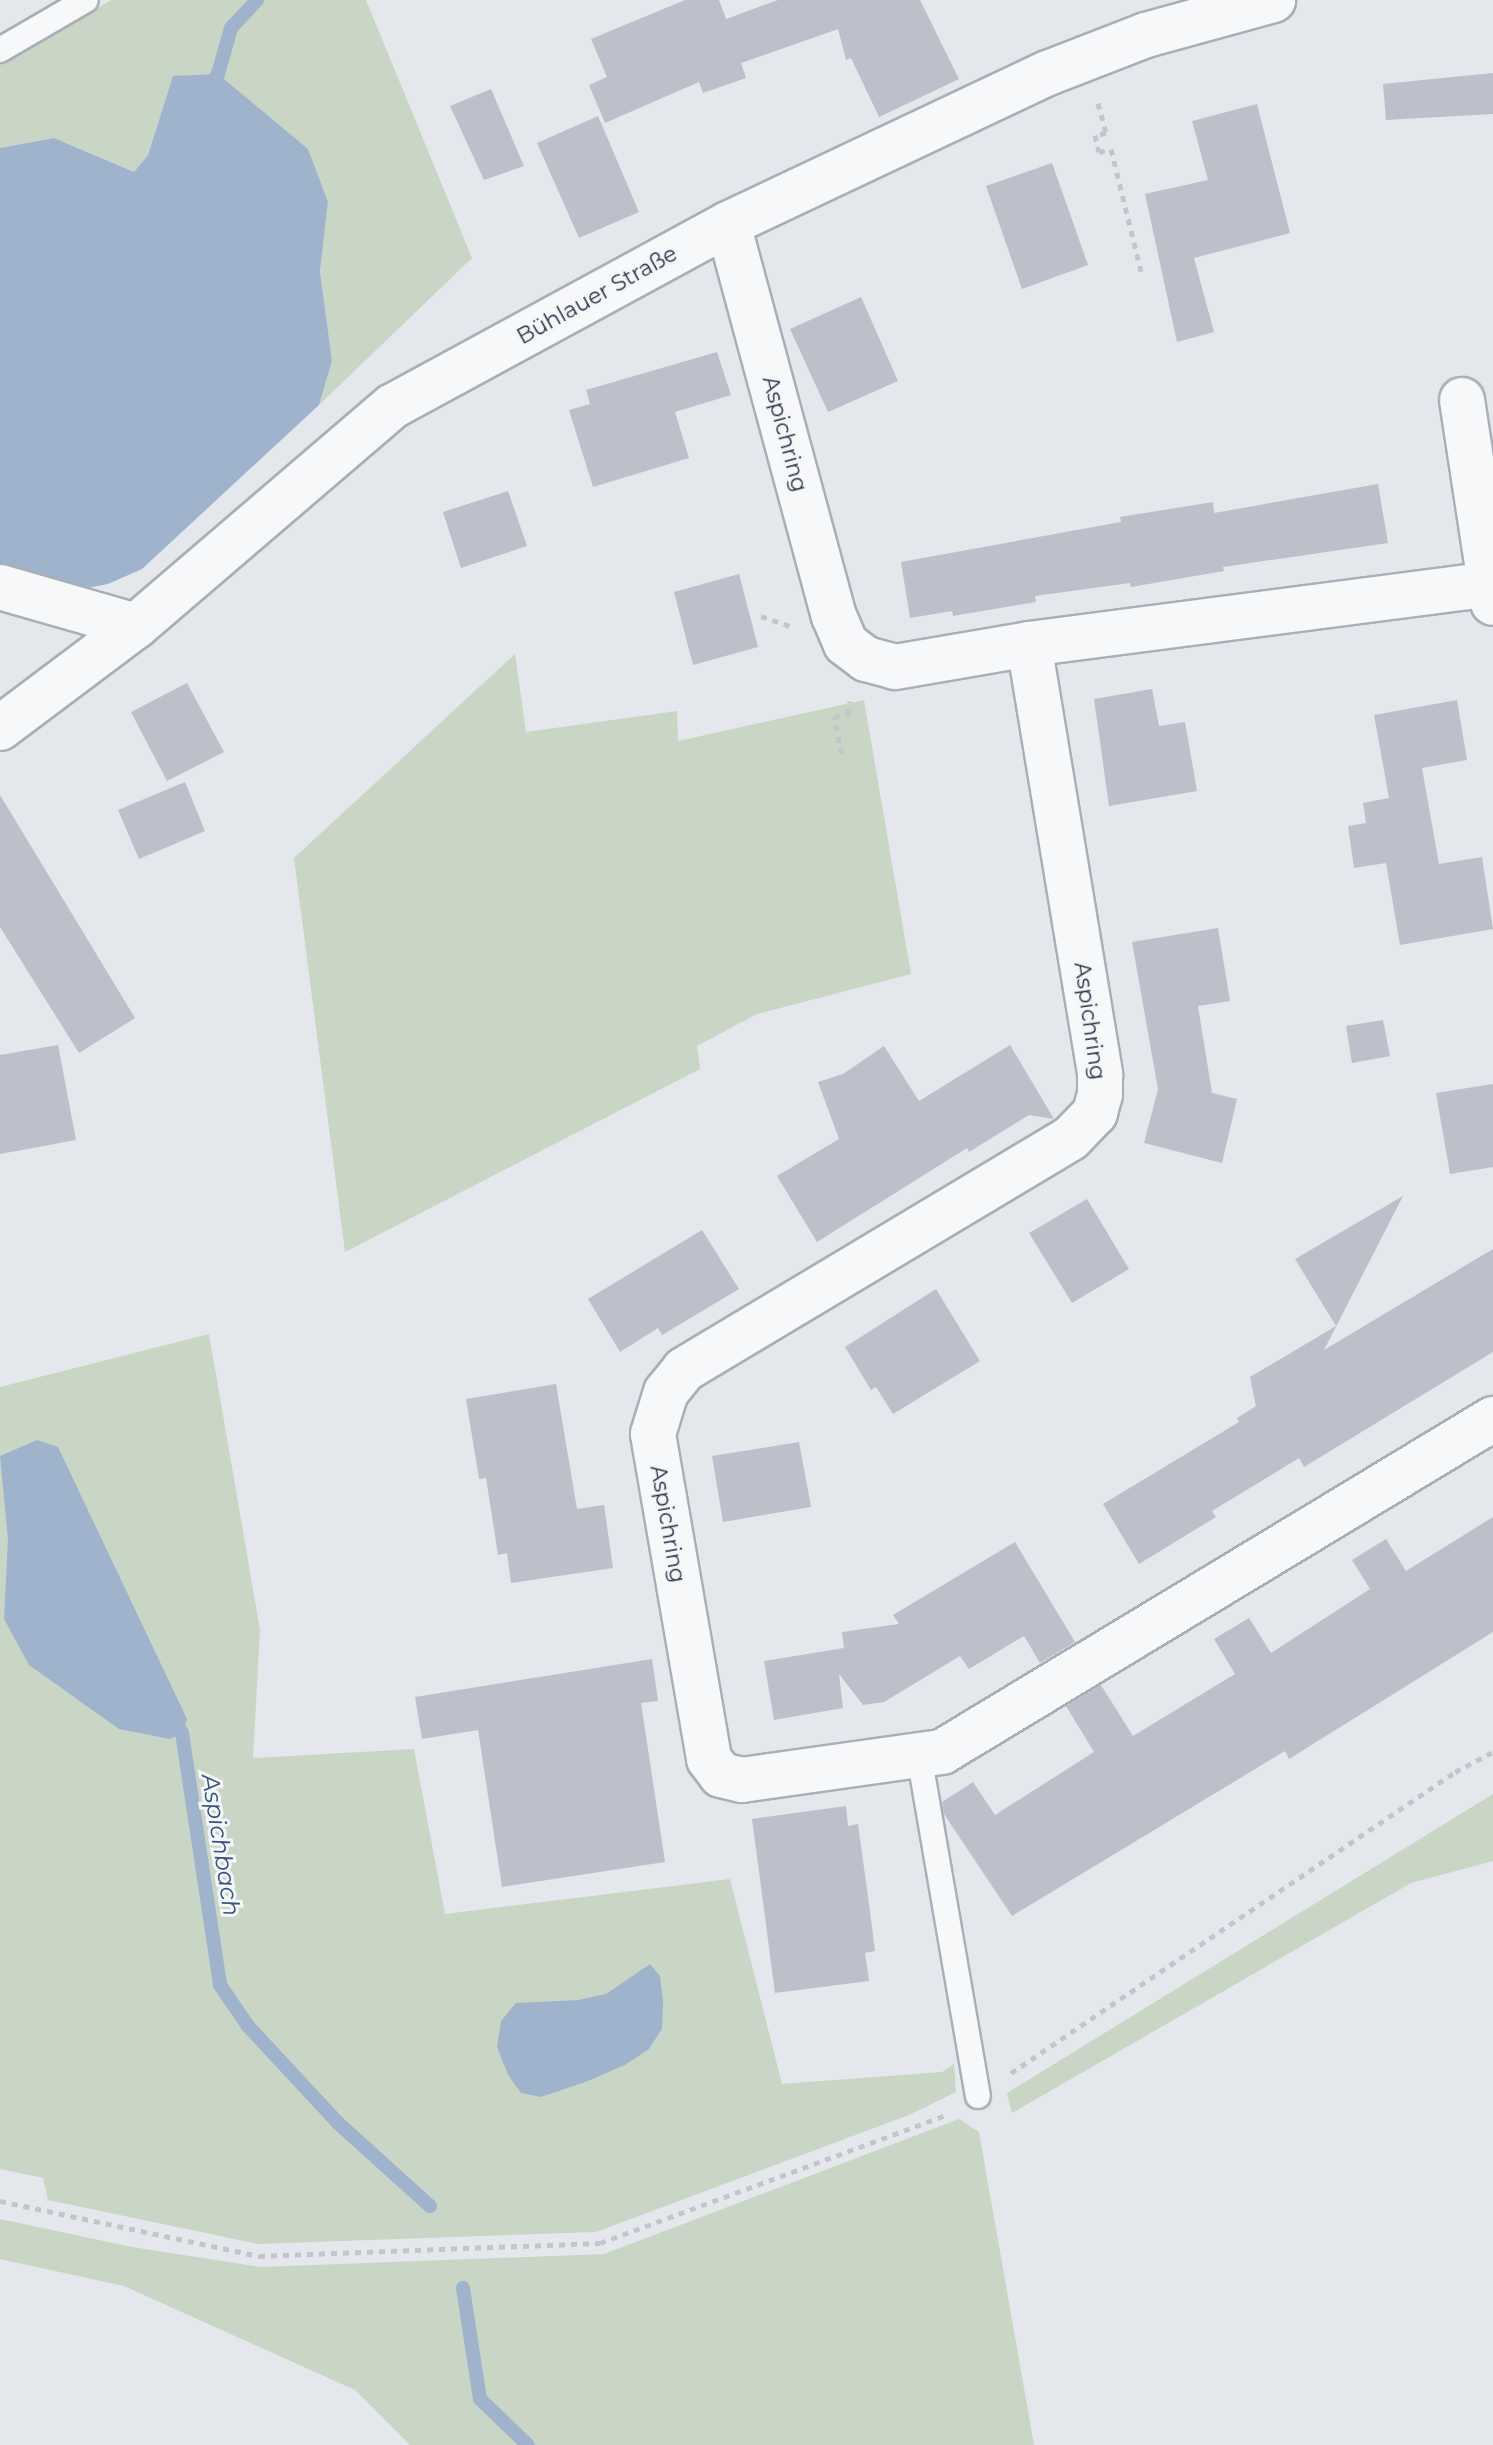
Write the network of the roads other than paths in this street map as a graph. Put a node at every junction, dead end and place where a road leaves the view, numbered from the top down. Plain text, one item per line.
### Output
1 (86, 0) edge
2 (1273, 0) edge
3 (0, 50) edge
4 (728, 224) junction
5 (1462, 400) dead end
6 (0, 587) edge
7 (1491, 594) edge
8 (136, 626) junction
9 (1029, 644) junction
10 (0, 728) edge
11 (1493, 1419) edge
12 (919, 1755) junction
13 (978, 2096) road end

1 - 3 lane
2 - 4 street, Bühlauer Straße
4 - 8 street, Bühlauer Straße
4 - 9 street, Aspichring
5 - 7 street, Aspichring
6 - 8 street
7 - 9 street, Aspichring
8 - 10 street, Bühlauer Straße
9 - 12 street, Aspichring
11 - 12 street, Aspichring
12 - 13 lane

